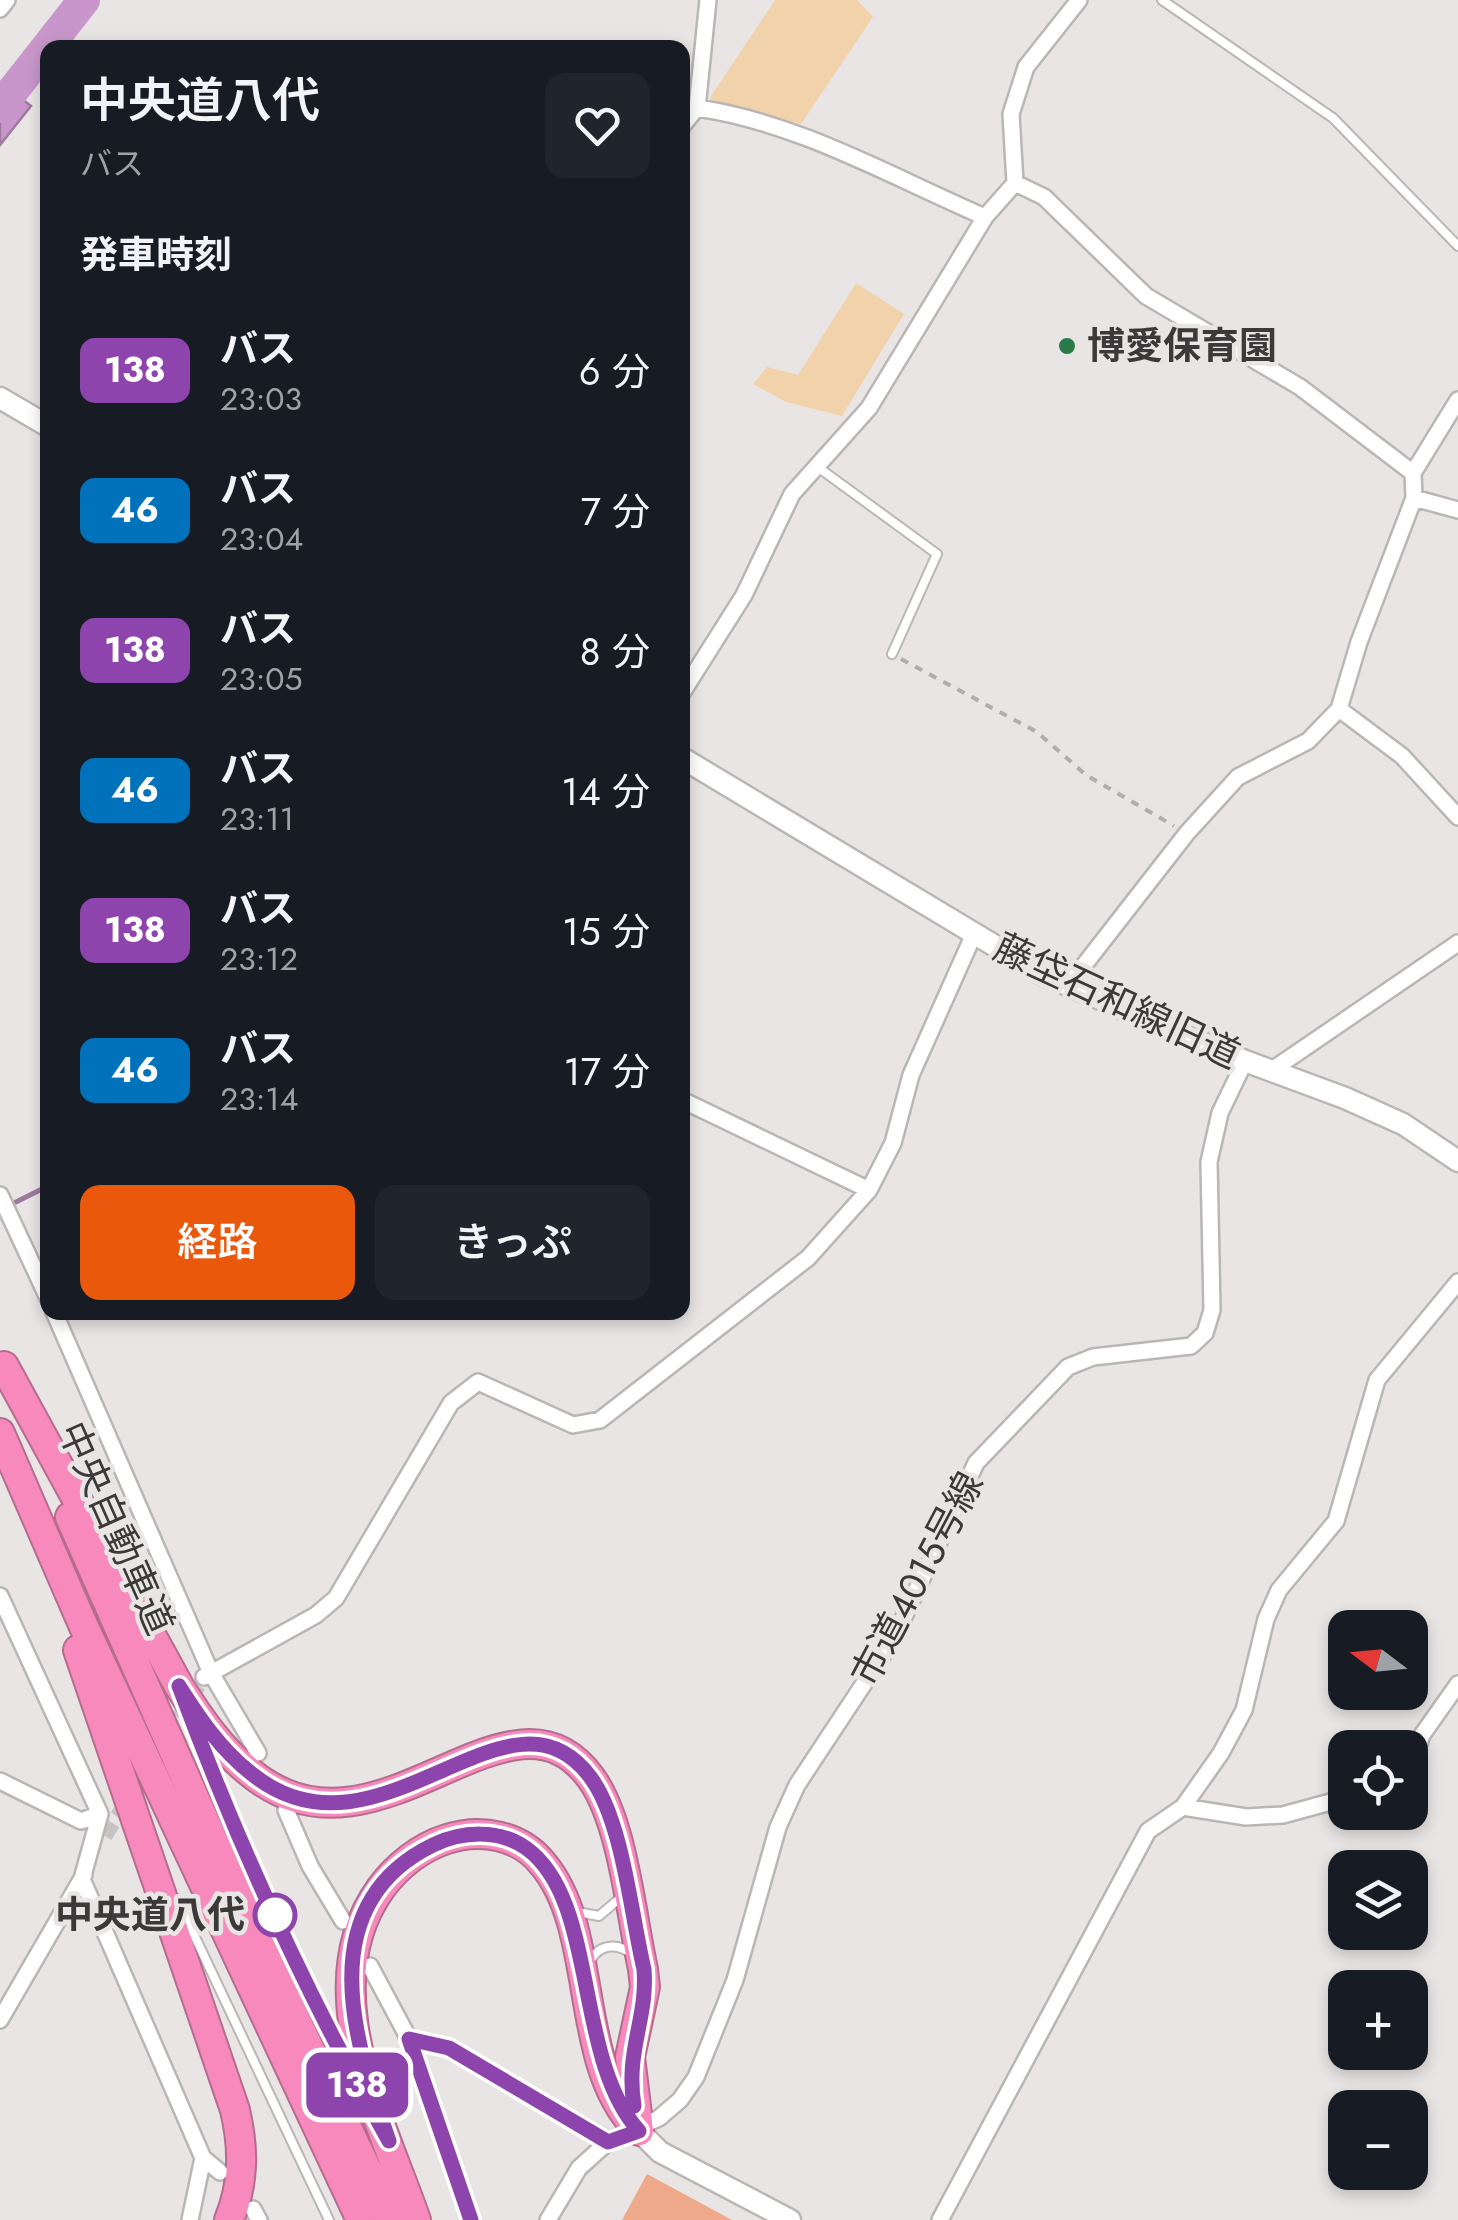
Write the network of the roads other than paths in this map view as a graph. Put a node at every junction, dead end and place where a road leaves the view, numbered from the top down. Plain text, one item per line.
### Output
1 (7, 0) edge
2 (708, 0) edge
3 (1078, 0) edge
4 (1162, 0) edge
5 (0, 9) edge
6 (697, 108) junction
7 (690, 116) edge
8 (1015, 183) junction
9 (984, 217) junction
10 (1458, 246) edge
11 (0, 398) edge
12 (1458, 400) edge
13 (40, 421) edge
14 (819, 468) junction
15 (1413, 473) junction
16 (1414, 498) junction
17 (1458, 510) edge
18 (892, 654) road end
19 (690, 680) edge
20 (1339, 709) junction
21 (690, 763) edge
22 (1458, 818) edge
23 (974, 934) junction
24 (1458, 943) edge
25 (1067, 986) junction
26 (1245, 1061) junction
27 (1272, 1070) junction
28 (690, 1104) edge
29 (1458, 1161) edge
30 (869, 1190) junction
31 (0, 1194) edge
32 (4, 1216) edge
33 (40, 1281) edge
34 (1458, 1282) edge
35 (57, 1320) edge
36 (2, 1360) edge
37 (0, 1433) edge
38 (0, 1454) edge
39 (0, 1596) edge
40 (198, 1679) junction
41 (1458, 1684) edge
42 (1426, 1730) edge
43 (258, 1753) dead end
44 (0, 1781) edge
45 (1328, 1802) edge
46 (1182, 1808) junction
47 (286, 1810) dead end
48 (100, 1814) junction
49 (138, 1827) junction
50 (105, 1836) tunnel mouth
51 (82, 1879) junction
52 (624, 1885) junction
53 (563, 1902) junction
54 (343, 1921) dead end
55 (370, 1966) dead end
56 (644, 1969) junction
57 (585, 1984) junction
58 (0, 2020) edge
59 (409, 2039) junction
60 (639, 2131) junction
61 (389, 2141) junction
62 (608, 2142) junction
63 (203, 2158) junction
64 (220, 2172) dead end
65 (247, 2216) edge
66 (190, 2220) edge
67 (330, 2220) edge
68 (361, 2220) edge
69 (391, 2220) edge
70 (416, 2220) edge
71 (471, 2220) edge
72 (548, 2220) edge
73 (790, 2220) edge
74 (940, 2220) edge

1 - 5 street
2 - 6 street
3 - 8 street
4 - 10 lane
6 - 7 street
6 - 9 street
8 - 9 street
8 - 15 street
9 - 14 street
11 - 13 street
12 - 15 street
14 - 18 lane
14 - 19 street
15 - 16 street
16 - 17 street
16 - 20 street
20 - 22 street
20 - 25 street
21 - 23 street, 藤垈石和線旧道
23 - 25 street, 藤垈石和線旧道
23 - 30 street
24 - 27 street
25 - 26 street, 藤垈石和線旧道
26 - 27 street, 藤垈石和線旧道
26 - 60 street, 市道4015号線
27 - 29 street, 藤垈石和線旧道
28 - 30 street
30 - 40 street
31 - 32 street
32 - 33 street
34 - 46 street
35 - 40 street
36 - 40 highway
36 - 69 highway, 中央自動車道
37 - 68 highway, 中央自動車道
38 - 49 highway
39 - 48 street
40 - 43 street
40 - 52 highway
40 - 61 lane
41 - 42 street
44 - 48 street
45 - 46 street
46 - 74 street
47 - 54 street
48 - 51 street
49 - 65 highway
49 - 67 lane
50 - 51 street
51 - 58 street
51 - 63 street
52 - 53 lane
52 - 56 highway
53 - 57 highway
53 - 61 highway
55 - 59 street
56 - 57 lane
56 - 60 highway
57 - 60 highway
59 - 62 street
59 - 71 street
60 - 62 street, 市道4015号線
60 - 73 street
61 - 70 highway
62 - 72 street
63 - 64 street
63 - 66 street

